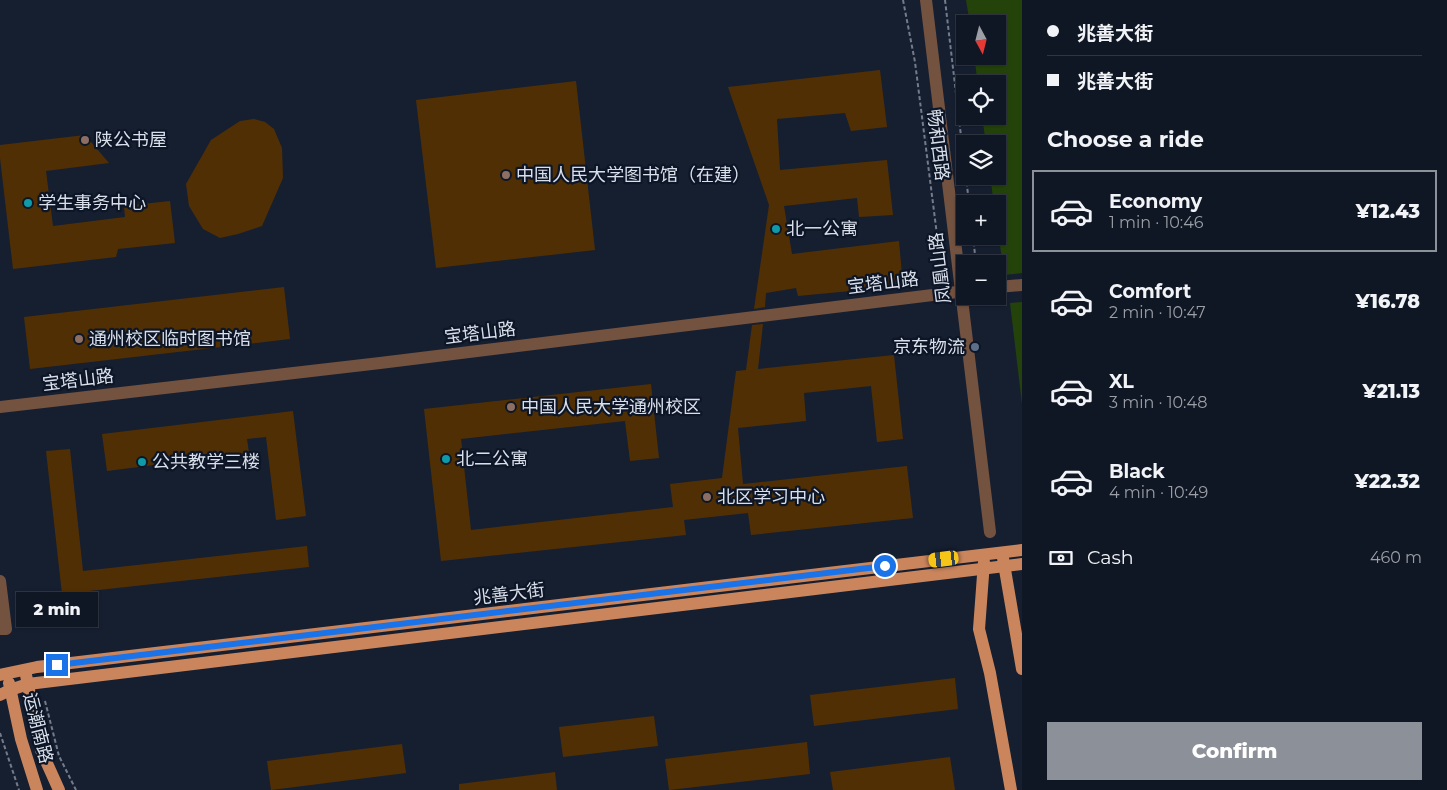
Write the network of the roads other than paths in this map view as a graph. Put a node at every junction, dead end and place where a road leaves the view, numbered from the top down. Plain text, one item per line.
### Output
1 (926, 0) edge
2 (958, 255) edge
3 (1022, 284) edge
4 (1006, 286) edge
5 (956, 292) edge
6 (965, 305) edge
7 (0, 407) edge
8 (990, 532) dead end
9 (1022, 550) edge
10 (1001, 552) junction
11 (983, 554) junction
12 (1022, 564) edge
13 (1005, 566) junction
14 (984, 569) junction
15 (0, 581) edge
16 (0, 629) edge
17 (24, 669) junction
18 (1022, 669) edge
19 (3, 674) edge
20 (34, 683) junction
21 (5, 692) edge
22 (37, 790) edge
23 (59, 790) edge
24 (1011, 790) edge

1 - 2 street, 凤凰山路
3 - 4 street
5 - 7 street, 宝塔山路
6 - 8 street, 凤凰山路
9 - 10 main road, 兆善大街
10 - 11 main road, 兆善大街
10 - 13 main road
11 - 14 main road
11 - 17 main road, 兆善大街
12 - 13 main road, 兆善大街
13 - 14 main road, 兆善大街
13 - 18 main road
14 - 20 main road, 兆善大街
14 - 24 main road
15 - 16 street
17 - 19 main road, 兆善大街
17 - 20 main road, 运潮南路
19 - 21 main road, 运潮南路
20 - 21 main road, 兆善大街
20 - 23 main road, 运潮南路
21 - 22 main road, 运潮南路

